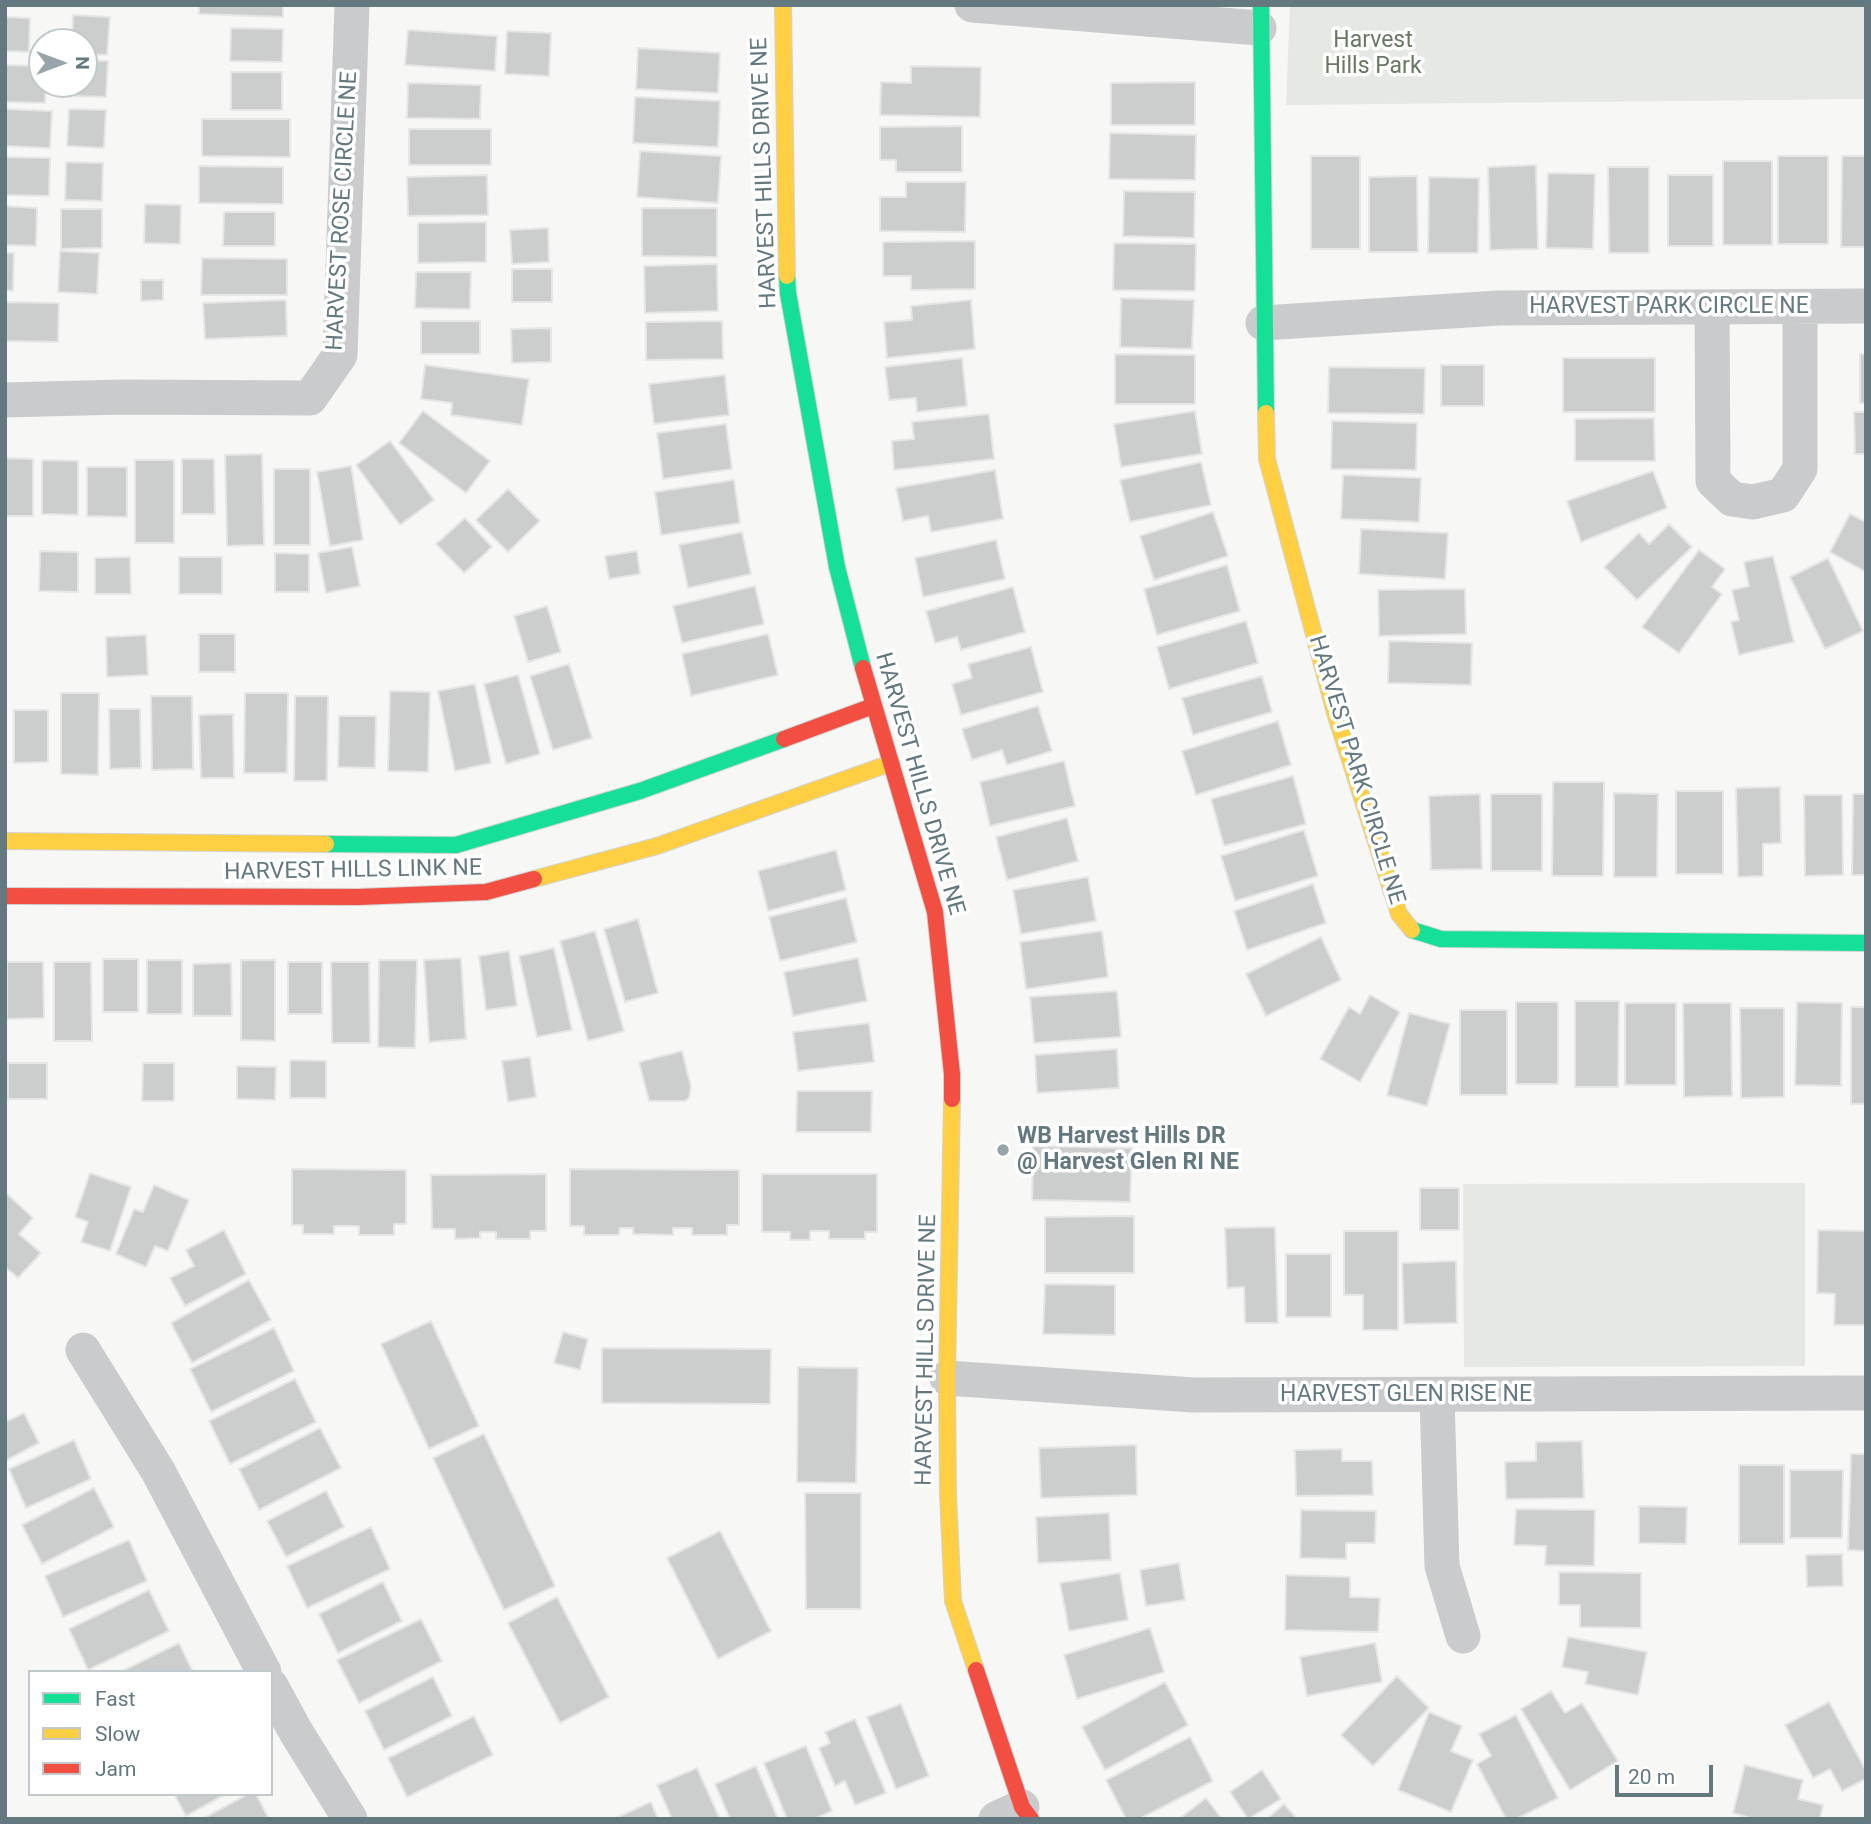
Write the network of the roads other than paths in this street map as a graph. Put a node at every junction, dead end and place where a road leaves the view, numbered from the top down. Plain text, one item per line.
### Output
1 (352, 5) edge
2 (783, 5) edge
3 (972, 5) edge
4 (1260, 17) edge
5 (1866, 306) edge
6 (1712, 307) junction
7 (1800, 307) junction
8 (1263, 323) junction
9 (5, 400) edge
10 (873, 706) junction
11 (891, 764) junction
12 (5, 841) edge
13 (5, 896) edge
14 (1866, 943) edge
15 (83, 1350) dead end
16 (947, 1378) junction
17 (1866, 1393) edge
18 (1437, 1396) junction
19 (1463, 1636) dead end
20 (263, 1670) edge
21 (273, 1690) edge
22 (1016, 1815) edge
23 (350, 1819) edge

1 - 9 street, HARVEST ROSE CIRCLE NE
2 - 10 street, HARVEST HILLS DRIVE NE
3 - 4 street
4 - 8 street, HARVEST PARK CIRCLE NE
5 - 7 street, HARVEST PARK CIRCLE NE
6 - 7 street, HARVEST PARK CIRCLE NE
6 - 7 street
6 - 8 street, HARVEST PARK CIRCLE NE
8 - 14 street, HARVEST PARK CIRCLE NE
10 - 11 street, HARVEST HILLS DRIVE NE
10 - 12 street, HARVEST HILLS LINK NE
11 - 13 street, HARVEST HILLS LINK NE
11 - 16 street, HARVEST HILLS DRIVE NE
15 - 20 street
16 - 18 street, HARVEST GLEN RISE NE
16 - 22 street, HARVEST HILLS DRIVE NE
17 - 18 street, HARVEST GLEN RISE NE
18 - 19 street
21 - 23 street

